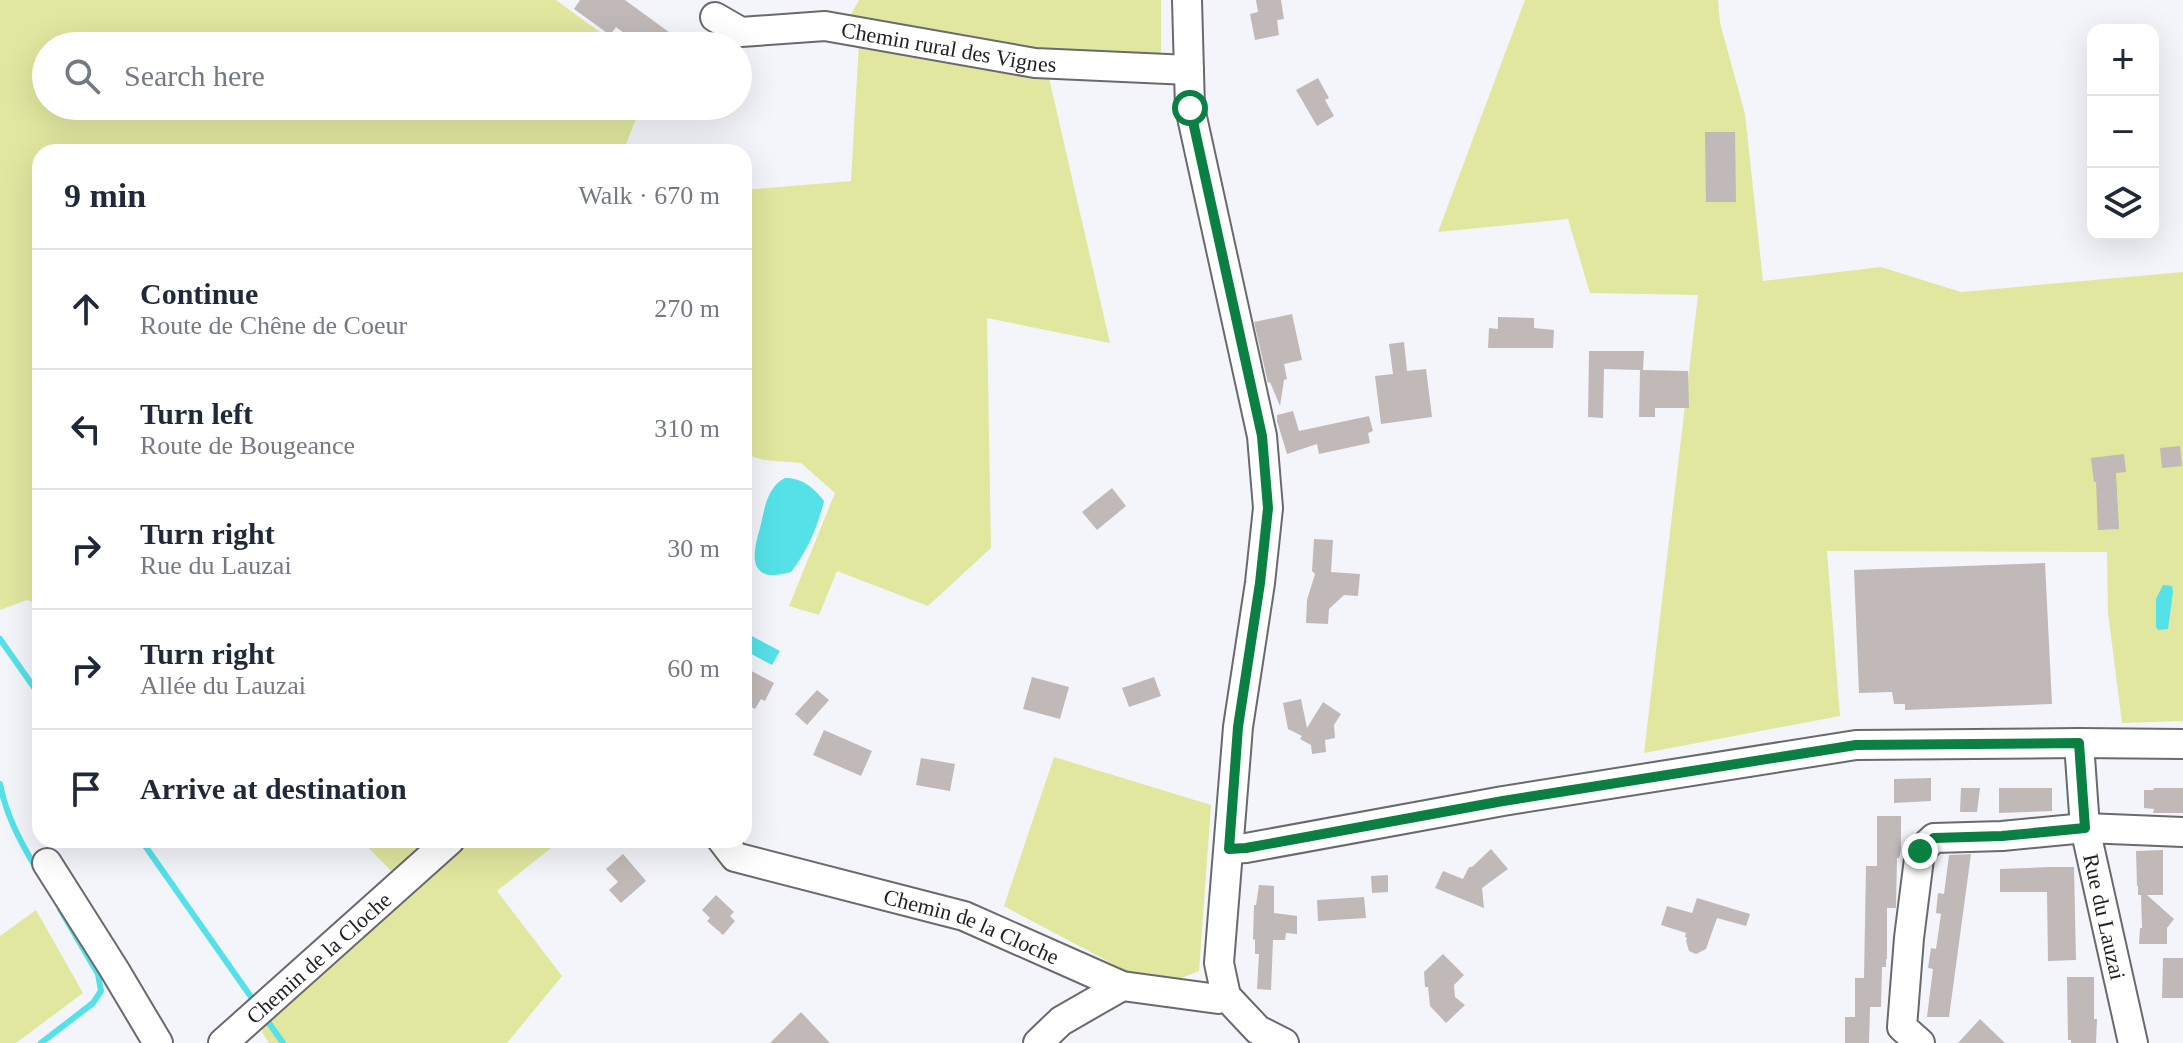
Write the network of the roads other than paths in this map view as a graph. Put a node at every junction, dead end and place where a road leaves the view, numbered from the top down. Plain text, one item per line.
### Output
1 (1187, 0) edge
2 (715, 17) dead end
3 (1189, 70) junction
4 (2079, 743) junction
5 (2183, 744) edge
6 (2085, 828) junction
7 (2183, 832) edge
8 (441, 848) edge
9 (728, 848) edge
10 (1229, 849) junction
11 (47, 863) dead end
12 (1122, 986) junction
13 (1226, 996) junction
14 (158, 1043) edge
15 (223, 1043) edge
16 (1038, 1043) edge
17 (1284, 1043) edge
18 (1920, 1043) edge
19 (2133, 1043) edge

1 - 3 street
2 - 3 street, Chemin rural des Vignes
3 - 10 street
4 - 5 street
4 - 6 street, Rue du Lauzai
4 - 10 street
6 - 7 street
6 - 18 street
6 - 19 street, Rue du Lauzai
8 - 15 street, Chemin de la Cloche
9 - 12 street, Chemin de la Cloche
10 - 13 street
11 - 14 street
12 - 13 street, Chemin de la Cloche
12 - 16 street
13 - 17 street

